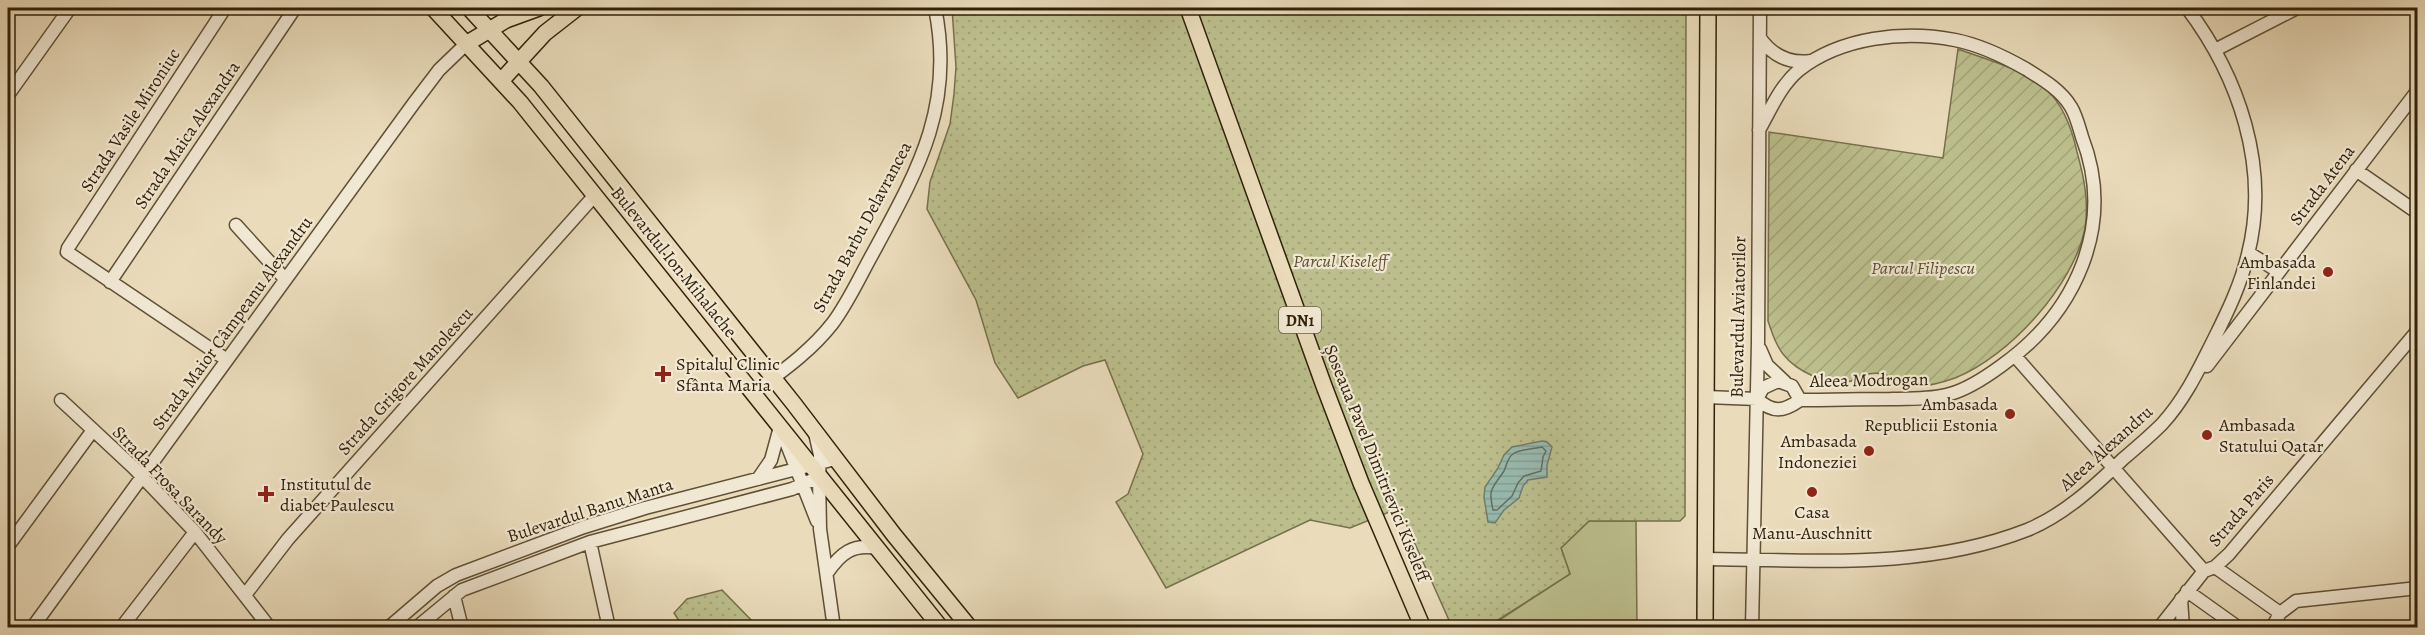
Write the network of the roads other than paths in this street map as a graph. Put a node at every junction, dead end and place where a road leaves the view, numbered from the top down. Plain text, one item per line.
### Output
1 (70, 8) edge
2 (225, 8) edge
3 (295, 8) edge
4 (433, 8) edge
5 (469, 8) edge
6 (539, 8) edge
7 (577, 8) edge
8 (935, 8) edge
9 (1188, 8) edge
10 (1708, 8) edge
11 (1760, 8) edge
12 (2187, 8) edge
13 (2297, 8) edge
14 (489, 29) junction
15 (1760, 38) junction
16 (466, 44) junction
17 (2215, 50) junction
18 (519, 61) junction
19 (1812, 61) junction
20 (501, 81) junction
21 (2418, 90) edge
22 (8, 95) edge
23 (1759, 130) junction
24 (2356, 170) junction
25 (596, 195) junction
26 (2418, 213) edge
27 (236, 225) dead end
28 (2248, 253) junction
29 (2278, 272) junction
30 (285, 279) junction
31 (110, 282) junction
32 (2418, 330) edge
33 (1758, 342) junction
34 (2015, 356) junction
35 (226, 360) junction
36 (773, 378) junction
37 (1785, 382) junction
38 (2190, 388) junction
39 (753, 393) junction
40 (1706, 397) junction
41 (1757, 399) junction
42 (61, 400) dead end
43 (1800, 400) junction
44 (780, 428) junction
45 (93, 429) junction
46 (814, 432) junction
47 (835, 459) junction
48 (811, 468) junction
49 (2113, 469) junction
50 (142, 477) junction
51 (758, 479) junction
52 (800, 489) junction
53 (820, 529) junction
54 (195, 532) junction
55 (894, 535) junction
56 (590, 542) junction
57 (8, 546) edge
58 (877, 548) junction
59 (1706, 559) junction
60 (1753, 560) junction
61 (2210, 569) junction
62 (827, 573) junction
63 (2418, 588) edge
64 (245, 595) junction
65 (2184, 595) junction
66 (454, 596) junction
67 (2280, 613) junction
68 (32, 627) edge
69 (121, 627) edge
70 (270, 627) edge
71 (388, 627) edge
72 (416, 627) edge
73 (462, 627) edge
74 (609, 627) edge
75 (834, 627) edge
76 (941, 627) edge
77 (970, 627) edge
78 (1423, 627) edge
79 (1706, 627) edge
80 (1752, 627) edge
81 (2159, 627) edge
82 (2183, 627) edge
83 (2239, 627) edge
84 (2272, 627) edge

1 - 22 street
2 - 31 street, Strada Vasile Mironiuc
3 - 31 street, Strada Maica Alexandra
4 - 16 main road, Bulevardul Ion Mihalache
5 - 14 main road, Bulevardul Ion Mihalache
6 - 14 main road
7 - 18 main road
8 - 36 street, Strada Barbu Delavrancea
9 - 78 main road, Șoseaua Pavel Dimitrievici Kiseleff / DN1
10 - 40 main road, Bulevardul Aviatorilor
11 - 15 street, Bulevardul Aviatorilor
12 - 17 street, Aleea Alexandru
13 - 17 street
14 - 16 main road
14 - 18 main road, Bulevardul Ion Mihalache
15 - 19 street, Aleea Modrogan
15 - 23 street, Bulevardul Aviatorilor
16 - 20 main road, Bulevardul Ion Mihalache
16 - 30 street, Strada Maior Câmpeanu Alexandru
17 - 28 street, Aleea Alexandru
18 - 20 main road
18 - 36 main road, Bulevardul Ion Mihalache
19 - 23 street, Aleea Modrogan
19 - 34 street, Aleea Modrogan
20 - 25 main road, Bulevardul Ion Mihalache
21 - 24 street, Strada Atena
23 - 33 street, Bulevardul Aviatorilor
24 - 26 street
24 - 29 street, Strada Atena
25 - 39 main road, Bulevardul Ion Mihalache
25 - 64 street, Strada Grigore Manolescu
27 - 30 street
28 - 29 street
28 - 38 street, Aleea Alexandru
29 - 38 street, Strada Atena
30 - 35 street, Strada Maior Câmpeanu Alexandru
31 - 35 street
32 - 61 street, Strada Paris
33 - 37 street
33 - 41 street, Bulevardul Aviatorilor
34 - 43 street, Aleea Modrogan
34 - 49 street
35 - 50 street, Strada Maior Câmpeanu Alexandru
36 - 39 street, Strada Barbu Delavrancea
36 - 46 main road, Bulevardul Ion Mihalache
37 - 41 street, Aleea Modrogan
37 - 43 street, Aleea Modrogan
38 - 49 street, Aleea Alexandru
39 - 44 main road, Bulevardul Ion Mihalache
40 - 41 street, Aleea Modrogan
40 - 59 main road, Bulevardul Aviatorilor
41 - 43 street, Aleea Modrogan
41 - 60 street, Bulevardul Aviatorilor
42 - 45 street, Strada Frosa Sarandy
44 - 48 main road, Bulevardul Ion Mihalache
44 - 51 street
45 - 50 street, Strada Frosa Sarandy
45 - 57 street
46 - 47 main road, Bulevardul Ion Mihalache
46 - 48 street
47 - 48 street, Bulevardul Banu Manta
47 - 55 main road, Bulevardul Ion Mihalache
48 - 51 street, Bulevardul Banu Manta
48 - 52 street, Bulevardul Banu Manta
48 - 52 street
48 - 53 street
48 - 58 main road, Bulevardul Ion Mihalache
49 - 60 street, Aleea Alexandru
49 - 61 street
50 - 54 street, Strada Frosa Sarandy
50 - 68 street, Strada Maior Câmpeanu Alexandru
51 - 71 street, Bulevardul Banu Manta
52 - 53 street
52 - 56 street, Bulevardul Banu Manta
53 - 62 street
54 - 64 street, Strada Frosa Sarandy
54 - 69 street
55 - 58 main road
55 - 77 main road, Bulevardul Ion Mihalache
56 - 66 street, Bulevardul Banu Manta
56 - 74 street
58 - 62 street
58 - 76 main road, Bulevardul Ion Mihalache
59 - 60 street, Aleea Alexandru
59 - 79 main road, Bulevardul Aviatorilor
60 - 80 street, Bulevardul Aviatorilor
61 - 65 street, Strada Paris
61 - 67 street
62 - 75 street
63 - 67 street
64 - 70 street, Strada Frosa Sarandy
65 - 81 street, Strada Paris
65 - 82 street
65 - 83 street
66 - 72 street, Bulevardul Banu Manta
66 - 73 street
67 - 84 street

